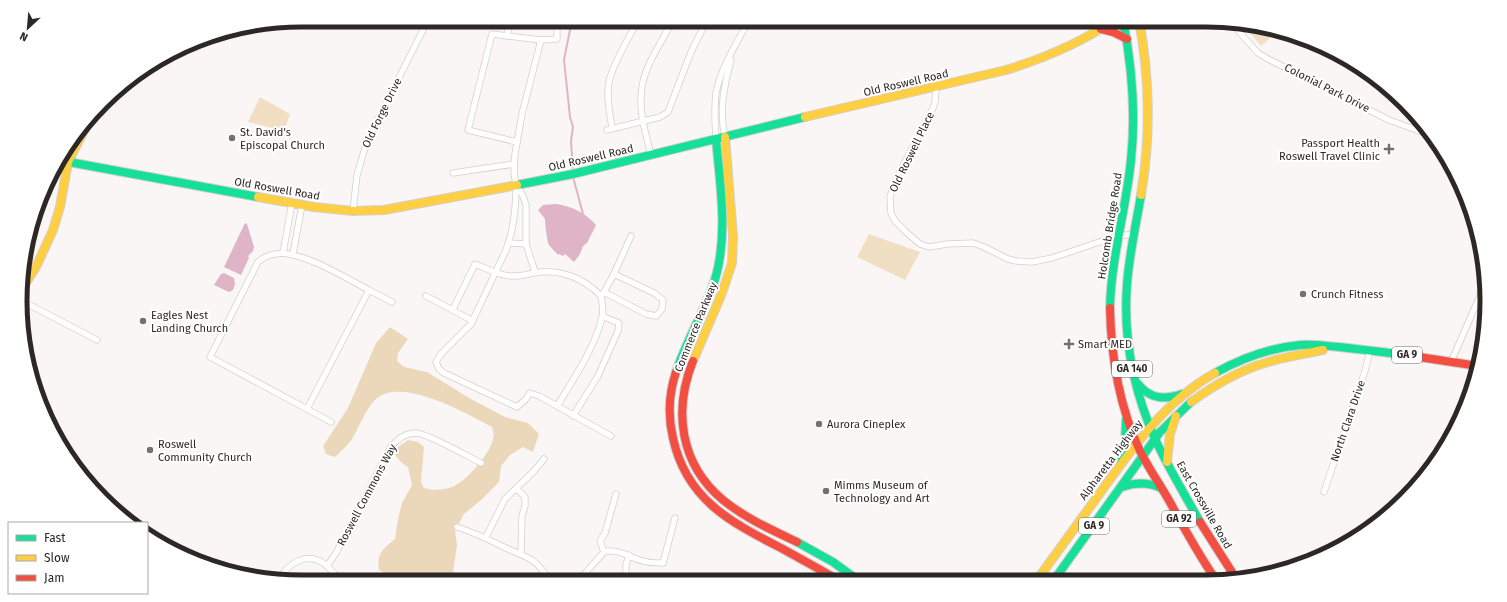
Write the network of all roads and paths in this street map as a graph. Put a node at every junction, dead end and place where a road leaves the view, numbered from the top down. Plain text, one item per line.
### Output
1 (424, 27) edge
2 (509, 27) edge
3 (557, 27) edge
4 (634, 27) edge
5 (669, 27) edge
6 (704, 27) edge
7 (745, 27) edge
8 (1104, 27) edge
9 (1124, 27) edge
10 (1140, 27) edge
11 (1101, 29) junction
12 (1236, 29) edge
13 (507, 36) junction
14 (1127, 39) junction
15 (541, 40) junction
16 (734, 48) junction
17 (936, 88) junction
18 (643, 122) junction
19 (1421, 132) edge
20 (725, 137) junction
21 (716, 139) junction
22 (79, 141) edge
23 (518, 142) junction
24 (651, 155) junction
25 (68, 162) junction
26 (514, 164) junction
27 (453, 174) dead end
28 (516, 185) junction
29 (292, 203) junction
30 (302, 205) junction
31 (353, 211) junction
32 (1135, 234) junction
33 (631, 236) dead end
34 (1117, 236) junction
35 (286, 237) junction
36 (296, 239) junction
37 (509, 243) junction
38 (526, 244) junction
39 (283, 253) junction
40 (293, 254) junction
41 (535, 272) junction
42 (496, 273) junction
43 (614, 274) junction
44 (28, 279) edge
45 (369, 290) junction
46 (603, 294) junction
47 (426, 296) dead end
48 (1480, 296) edge
49 (392, 302) dead end
50 (27, 304) edge
51 (452, 309) junction
52 (602, 316) junction
53 (473, 321) junction
54 (97, 340) dead end
55 (1290, 346) junction
56 (1335, 347) junction
57 (1370, 350) junction
58 (1276, 360) junction
59 (1451, 362) junction
60 (1473, 365) edge
61 (1135, 381) junction
62 (1182, 394) junction
63 (557, 406) junction
64 (307, 409) junction
65 (1126, 414) junction
66 (1177, 414) junction
67 (573, 416) junction
68 (331, 422) dead end
69 (1150, 426) junction
70 (611, 436) dead end
71 (1155, 439) junction
72 (1136, 442) junction
73 (1144, 456) junction
74 (544, 459) dead end
75 (1166, 462) junction
76 (481, 463) dead end
77 (1120, 464) junction
78 (1122, 487) junction
79 (516, 488) junction
80 (1161, 488) junction
81 (1324, 492) dead end
82 (616, 494) dead end
83 (675, 518) dead end
84 (457, 527) dead end
85 (486, 537) junction
86 (604, 552) junction
87 (521, 553) junction
88 (629, 555) junction
89 (327, 566) junction
90 (283, 574) edge
91 (1233, 574) edge
92 (335, 575) edge
93 (545, 575) edge
94 (584, 575) edge
95 (626, 575) edge
96 (829, 575) edge
97 (851, 575) edge
98 (1040, 575) edge
99 (1058, 575) edge
100 (1212, 575) edge

1 - 31 street, Old Forge Drive
2 - 13 street
3 - 15 street
4 - 18 street
5 - 18 street
6 - 18 street
7 - 16 street
8 - 11 main road, Old Roswell Road
9 - 14 main road, Holcomb Bridge Road / GA 140
10 - 32 main road, GA 140
11 - 14 main road
11 - 17 main road, Old Roswell Road
12 - 19 street, Colonial Park Drive
13 - 15 street
13 - 23 street
14 - 34 main road, Holcomb Bridge Road / GA 140
15 - 23 street
16 - 20 street
16 - 21 street
17 - 20 main road, Old Roswell Road
17 - 34 street, Old Roswell Place
18 - 24 street
20 - 21 main road, Old Roswell Road
20 - 97 main road, Commerce Parkway
21 - 24 main road, Old Roswell Road
21 - 96 main road, Commerce Parkway
22 - 25 main road
23 - 26 street
24 - 28 main road, Old Roswell Road
25 - 29 main road, Old Roswell Road
25 - 44 main road
26 - 27 street
26 - 28 street
28 - 31 main road, Old Roswell Road
28 - 37 street
28 - 38 street
29 - 30 main road, Old Roswell Road
29 - 35 street
30 - 31 main road, Old Roswell Road
30 - 36 street
32 - 34 street, Old Roswell Place
32 - 61 main road, GA 140
33 - 43 street
34 - 65 main road, Holcomb Bridge Road / GA 140
35 - 36 street
35 - 39 street
36 - 40 street
37 - 38 street
37 - 42 street
38 - 41 street
39 - 40 street
39 - 64 street
40 - 45 street
41 - 42 street
41 - 46 street
42 - 51 street
42 - 53 street
43 - 46 street
43 - 46 street
45 - 49 street
45 - 64 street
46 - 52 street
47 - 51 street
48 - 59 street
50 - 54 street
51 - 53 street
52 - 63 street
52 - 67 street
53 - 63 street
55 - 56 main road, Alpharetta Highway / GA 9
55 - 58 main road
55 - 62 main road, Alpharetta Highway / GA 9
56 - 57 main road, Alpharetta Highway / GA 9
56 - 58 main road, Alpharetta Highway / GA 9
57 - 59 main road, Alpharetta Highway / GA 9
57 - 81 street, North Clara Drive
58 - 66 main road, Alpharetta Highway / GA 9
59 - 60 main road, Alpharetta Highway / GA 9
61 - 62 main road
61 - 69 main road, GA 140
62 - 69 main road, Alpharetta Highway / GA 9
63 - 67 street
64 - 68 street
65 - 72 main road, Holcomb Bridge Road / GA 92
65 - 77 main road, GA 140
66 - 71 main road, Alpharetta Highway / GA 9
66 - 75 main road
67 - 70 street
69 - 71 main road, GA 140
69 - 72 main road, Alpharetta Highway / GA 9
71 - 73 main road, Alpharetta Highway / GA 9
71 - 75 main road, East Crossville Road / GA 92
72 - 73 main road, Holcomb Bridge Road / GA 92
72 - 77 main road, Alpharetta Highway / GA 9
73 - 78 main road, Alpharetta Highway / GA 9
73 - 80 main road, GA 92
74 - 79 street
75 - 91 main road, East Crossville Road / GA 92
76 - 89 street, Roswell Commons Way
77 - 98 main road, Alpharetta Highway / GA 9
78 - 80 main road
78 - 99 main road, Alpharetta Highway / GA 9
79 - 85 street
79 - 87 street
80 - 100 main road, GA 92
82 - 86 street
83 - 88 street
84 - 85 street
85 - 87 street
86 - 88 street
86 - 94 street
87 - 93 street
88 - 95 street
89 - 90 street
89 - 92 street

